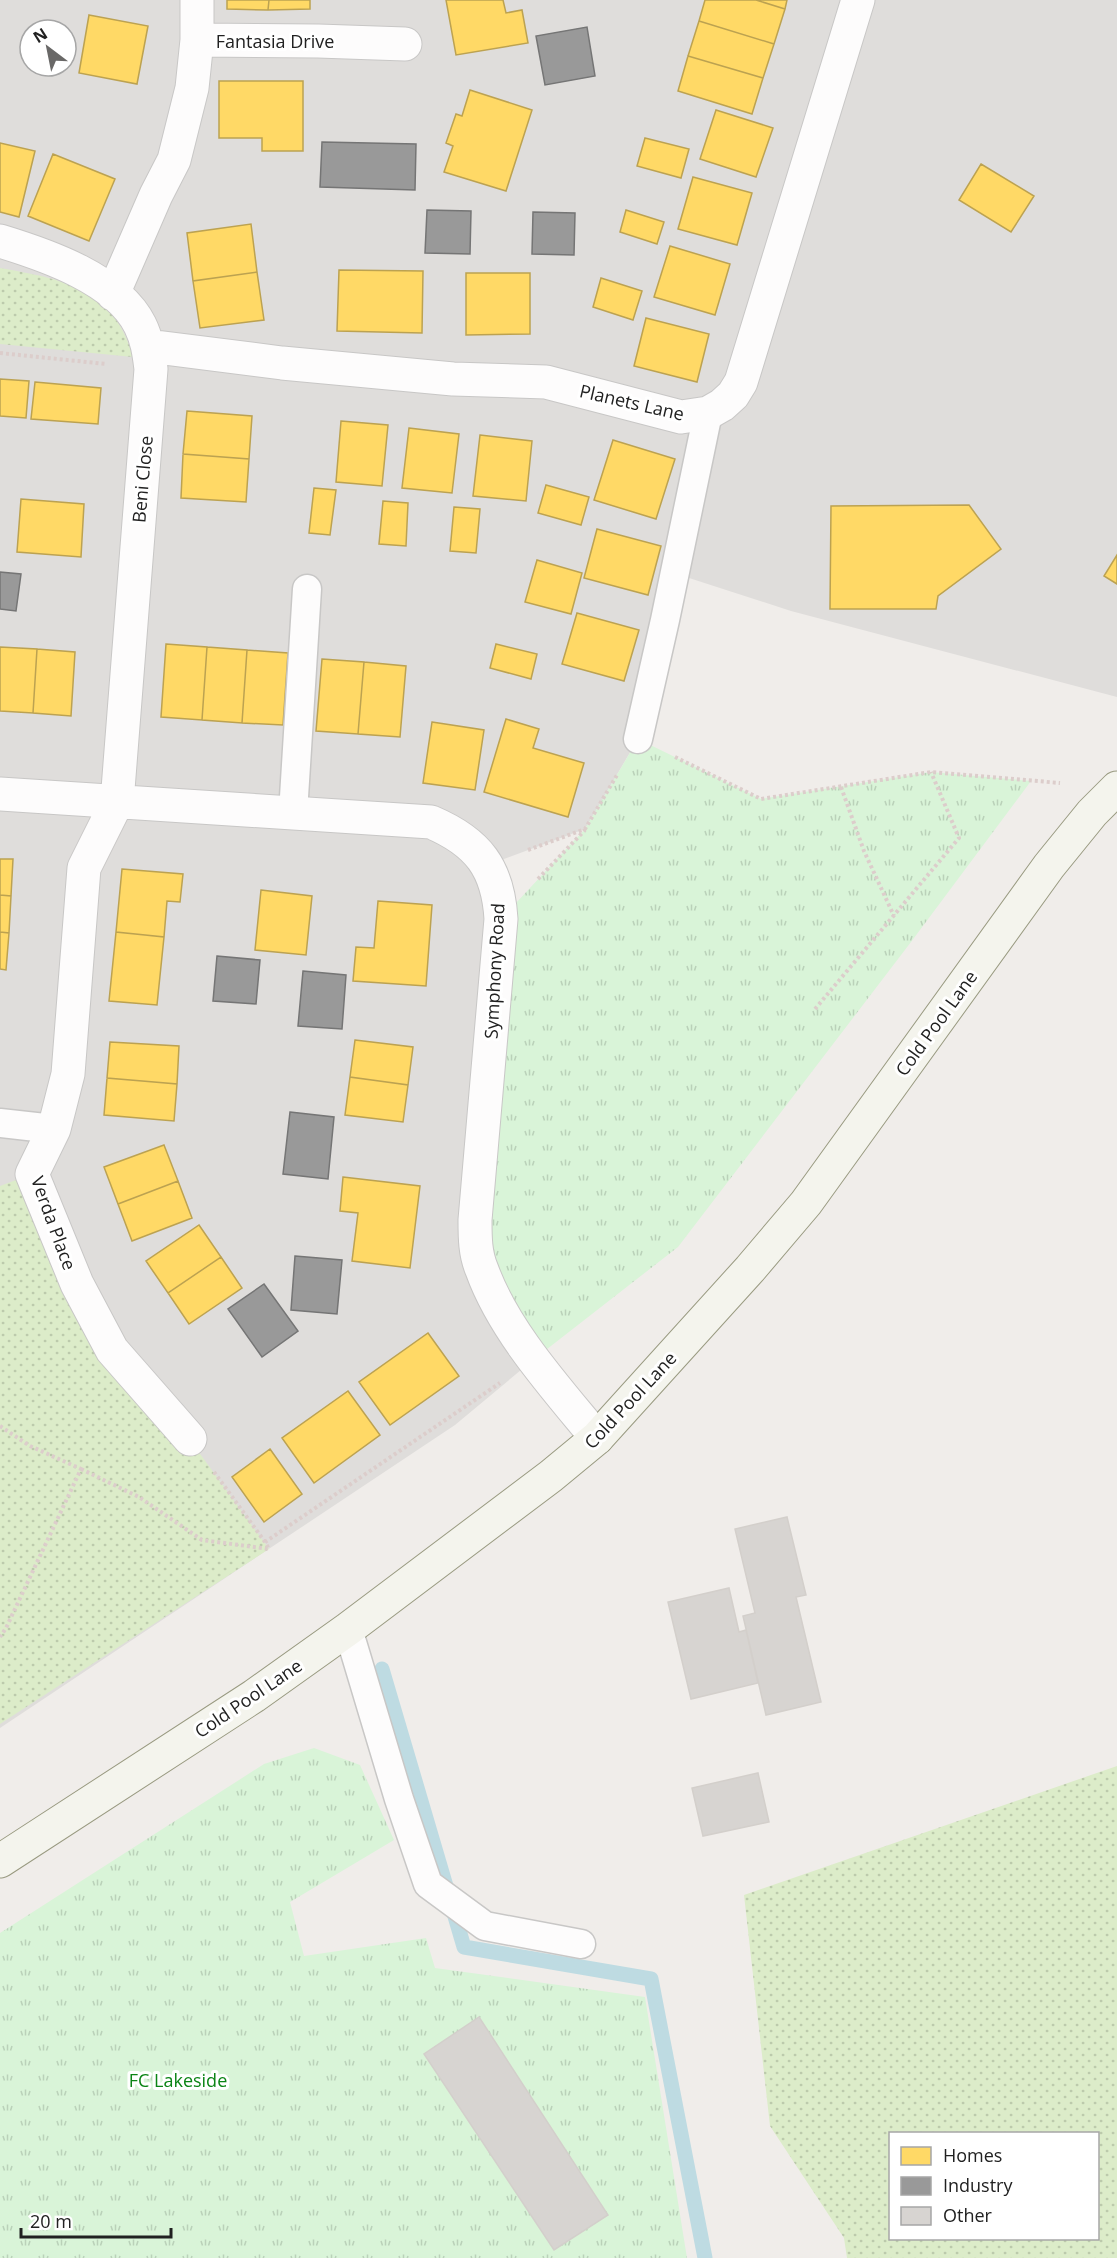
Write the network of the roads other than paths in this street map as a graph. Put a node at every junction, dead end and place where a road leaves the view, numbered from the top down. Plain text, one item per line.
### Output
1 (197, 0) edge
2 (858, 0) edge
3 (197, 40) junction
4 (405, 44) dead end
5 (0, 241) edge
6 (113, 294) junction
7 (150, 357) junction
8 (708, 413) junction
9 (307, 589) dead end
10 (638, 739) road end
11 (1117, 788) edge
12 (0, 794) edge
13 (117, 802) junction
14 (293, 813) junction
15 (0, 1123) edge
16 (54, 1129) junction
17 (597, 1438) junction
18 (190, 1439) road end
19 (348, 1629) junction
20 (0, 1861) edge
21 (581, 1944) dead end

1 - 3 street
2 - 8 street, Planets Lane
3 - 4 street, Fantasia Drive
3 - 6 street, Fantasia Drive
5 - 6 street
6 - 7 street
7 - 8 street, Planets Lane
7 - 13 street, Beni Close
8 - 10 lane
9 - 14 lane
11 - 17 street, Cold Pool Lane
12 - 13 street, Symphony Road
13 - 14 street, Symphony Road
13 - 16 street, Verda Place
14 - 17 street, Symphony Road
15 - 16 lane
16 - 18 street, Verda Place
17 - 19 street, Cold Pool Lane
19 - 20 street, Cold Pool Lane
19 - 21 lane

